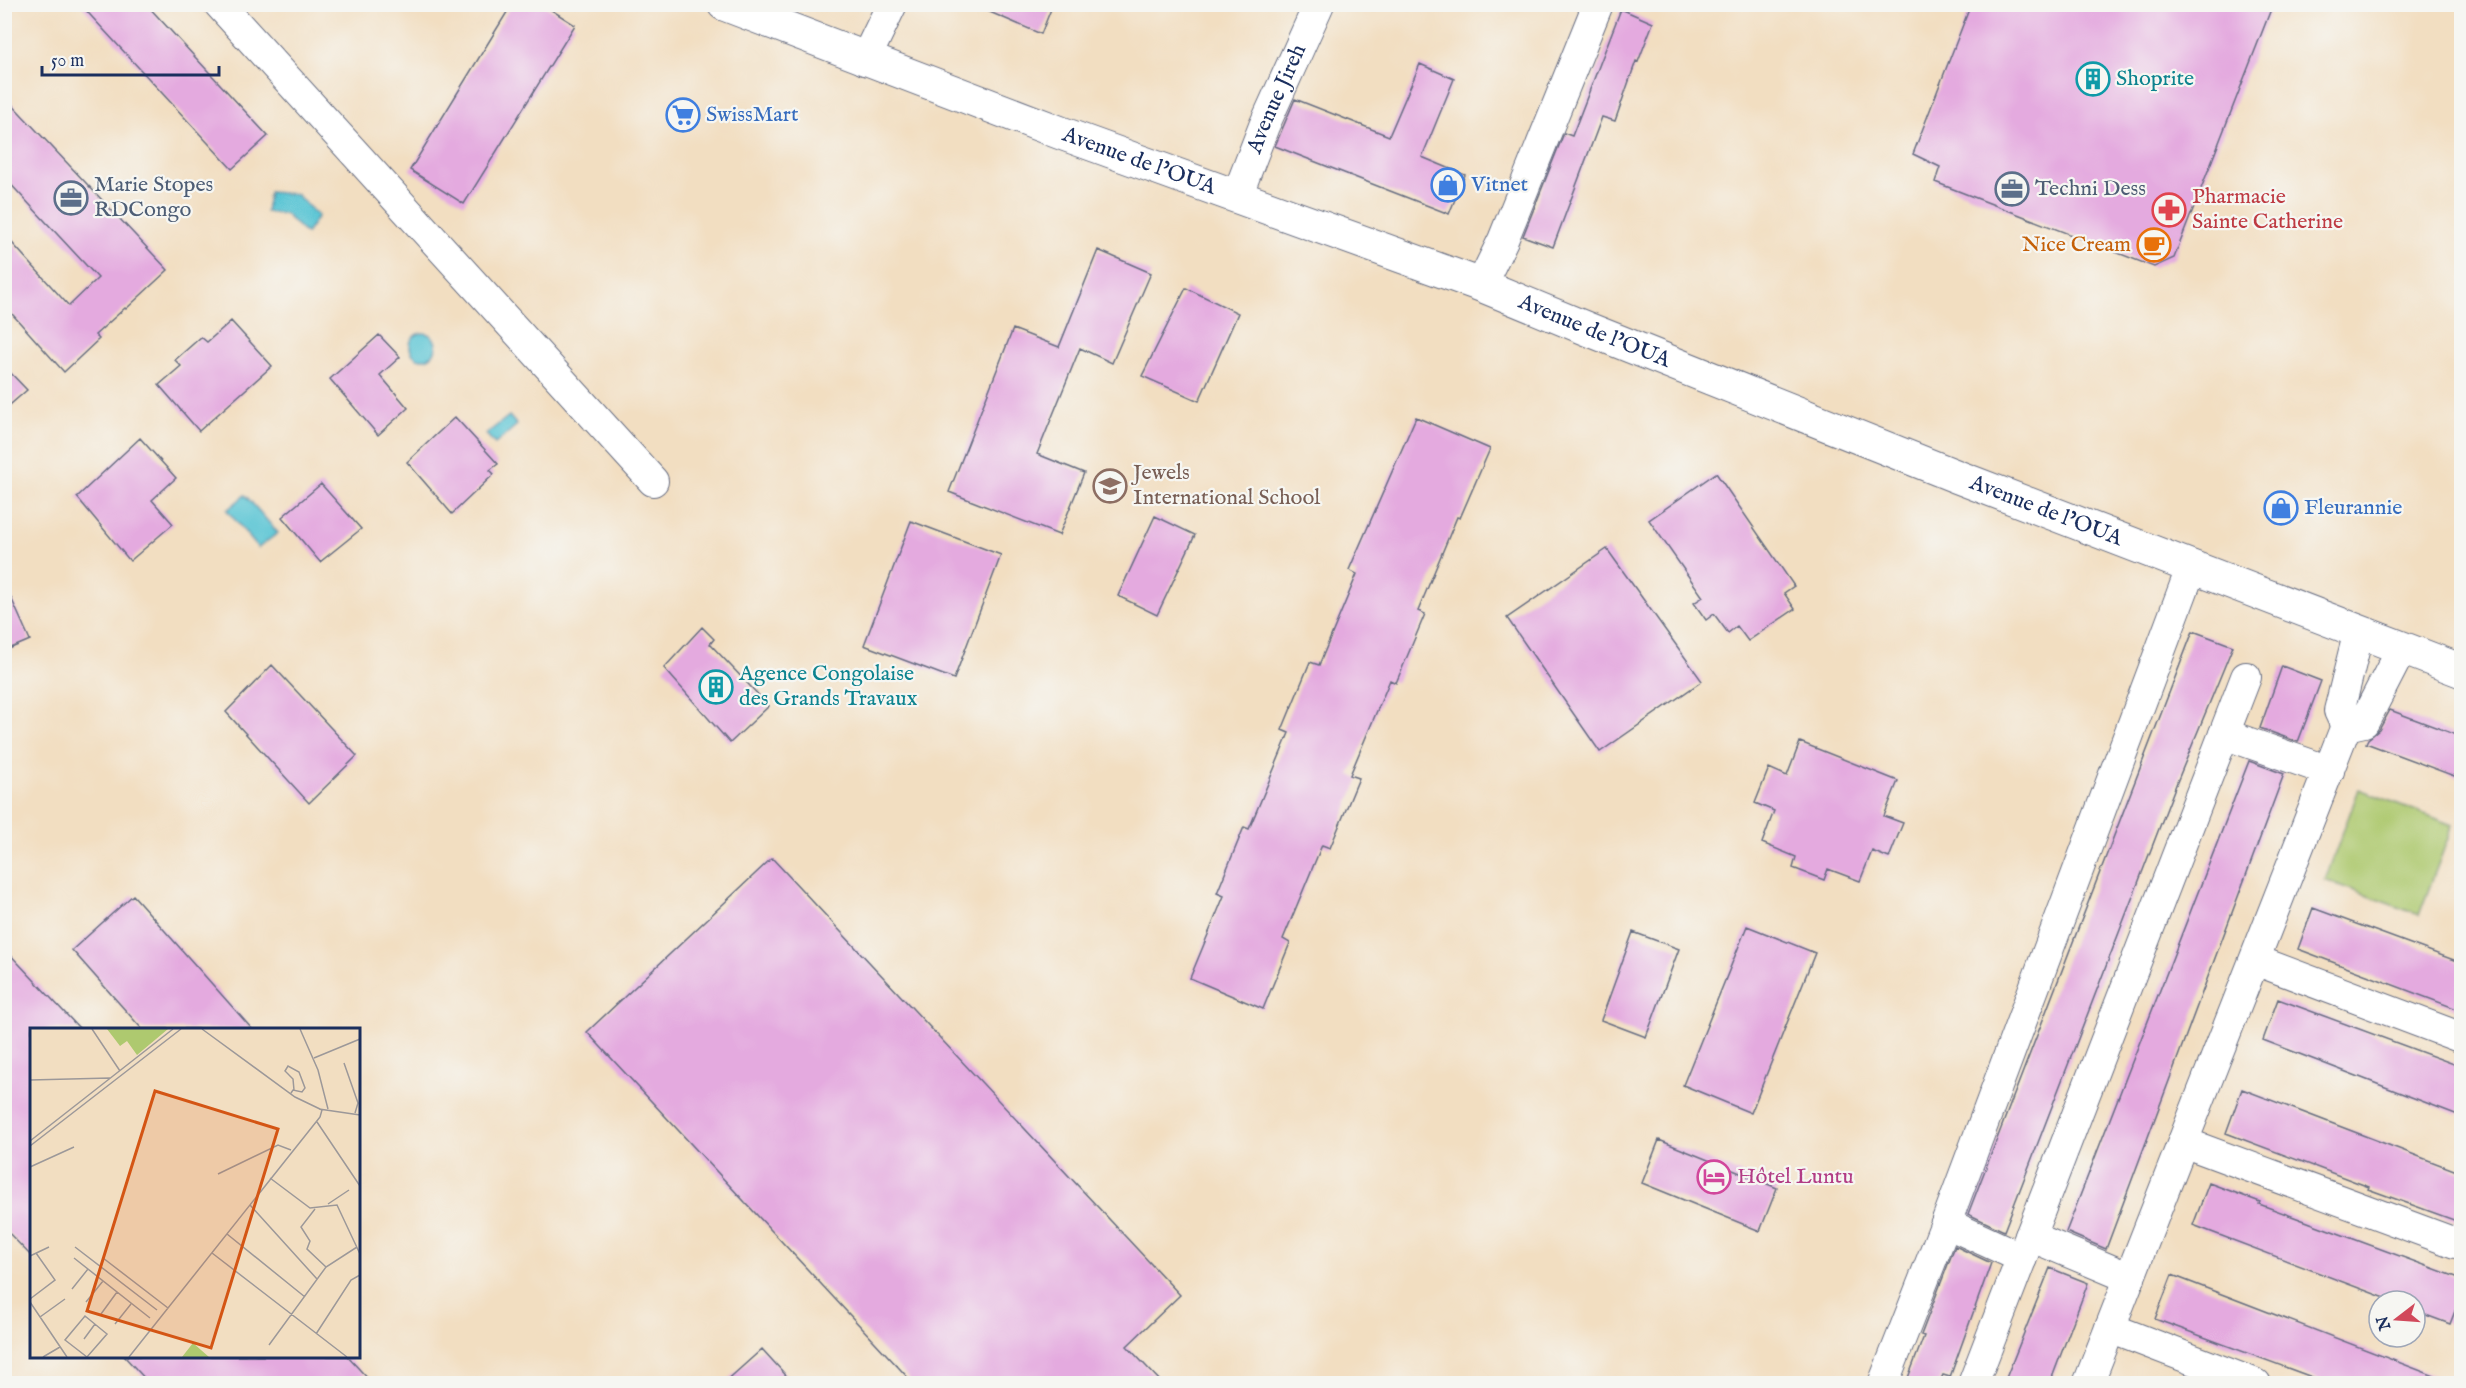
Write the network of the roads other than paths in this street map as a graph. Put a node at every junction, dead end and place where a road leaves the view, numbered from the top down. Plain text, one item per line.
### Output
1 (219, 4) edge
2 (723, 4) edge
3 (892, 4) edge
4 (1319, 4) edge
5 (1598, 4) edge
6 (865, 60) junction
7 (1237, 196) junction
8 (1481, 285) junction
9 (653, 481) dead end
10 (2192, 566) junction
11 (2359, 631) junction
12 (2402, 648) junction
13 (2462, 671) edge
14 (2246, 677) dead end
15 (2346, 726) junction
16 (2224, 734) junction
17 (2329, 771) junction
18 (2255, 960) junction
19 (2462, 1038) edge
20 (2183, 1142) junction
21 (1946, 1223) junction
22 (2455, 1243) dead end
23 (2026, 1247) junction
24 (2130, 1278) junction
25 (2110, 1328) junction
26 (1882, 1383) edge
27 (1973, 1383) edge
28 (2088, 1383) edge
29 (2256, 1383) edge

1 - 9 street
2 - 6 main road, Avenue de l’OUA
3 - 6 street
4 - 7 street, Avenue Jireh
5 - 8 street
6 - 7 main road, Avenue de l’OUA
7 - 8 main road, Avenue de l’OUA
8 - 10 main road, Avenue de l’OUA
10 - 11 main road, Avenue de l’OUA
10 - 21 street
11 - 12 main road, Avenue de l’OUA
11 - 15 street
12 - 13 main road, Avenue de l’OUA
12 - 15 street
14 - 16 street
15 - 17 street
16 - 17 street
16 - 23 street
17 - 18 street
18 - 19 street
18 - 20 street
20 - 22 street
20 - 24 street
21 - 23 street
21 - 26 street
23 - 24 street
23 - 27 street
24 - 25 street
25 - 28 street
25 - 29 street

